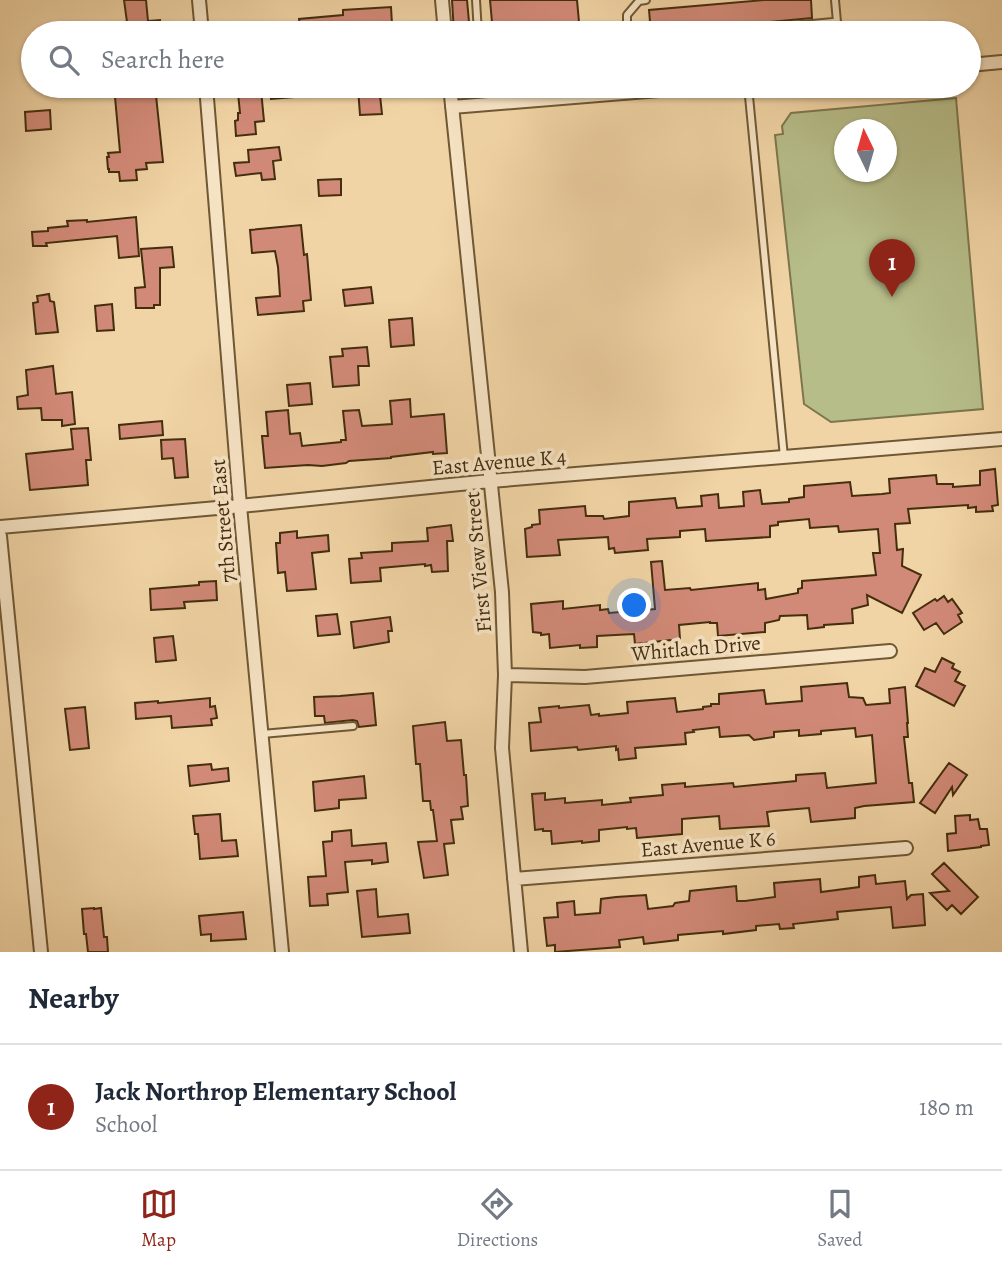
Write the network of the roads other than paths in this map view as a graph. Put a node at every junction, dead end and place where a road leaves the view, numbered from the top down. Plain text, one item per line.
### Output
1 (199, 0) edge
2 (442, 0) edge
3 (476, 0) edge
4 (646, 0) edge
5 (835, 0) edge
6 (201, 21) edge
7 (444, 21) edge
8 (477, 21) edge
9 (627, 21) edge
10 (837, 21) edge
11 (1002, 62) edge
12 (981, 64) edge
13 (207, 98) edge
14 (451, 98) edge
15 (542, 98) edge
16 (749, 98) edge
17 (452, 107) junction
18 (1002, 439) edge
19 (784, 457) junction
20 (491, 481) junction
21 (240, 506) junction
22 (0, 527) edge
23 (0, 536) edge
24 (890, 651) dead end
25 (505, 675) junction
26 (353, 726) dead end
27 (262, 734) junction
28 (906, 848) dead end
29 (514, 879) junction
30 (41, 952) edge
31 (282, 952) edge
32 (521, 952) edge

1 - 6 street
2 - 7 street
3 - 8 lane
4 - 9 lane
5 - 10 lane
11 - 12 street
13 - 21 street, 7th Street East
14 - 17 street, First View Street
15 - 17 street
16 - 19 lane
17 - 20 street, First View Street
18 - 19 street, East Avenue K 4
19 - 20 street, East Avenue K 4
20 - 21 street, East Avenue K 4
20 - 25 street, First View Street
21 - 22 street, East Avenue K 4
21 - 27 street, 7th Street East
23 - 30 street
24 - 25 street, Whitlach Drive
25 - 29 street, First View Street
26 - 27 lane
27 - 31 street, 7th Street East
28 - 29 street, East Avenue K 6
29 - 32 street, First View Street

